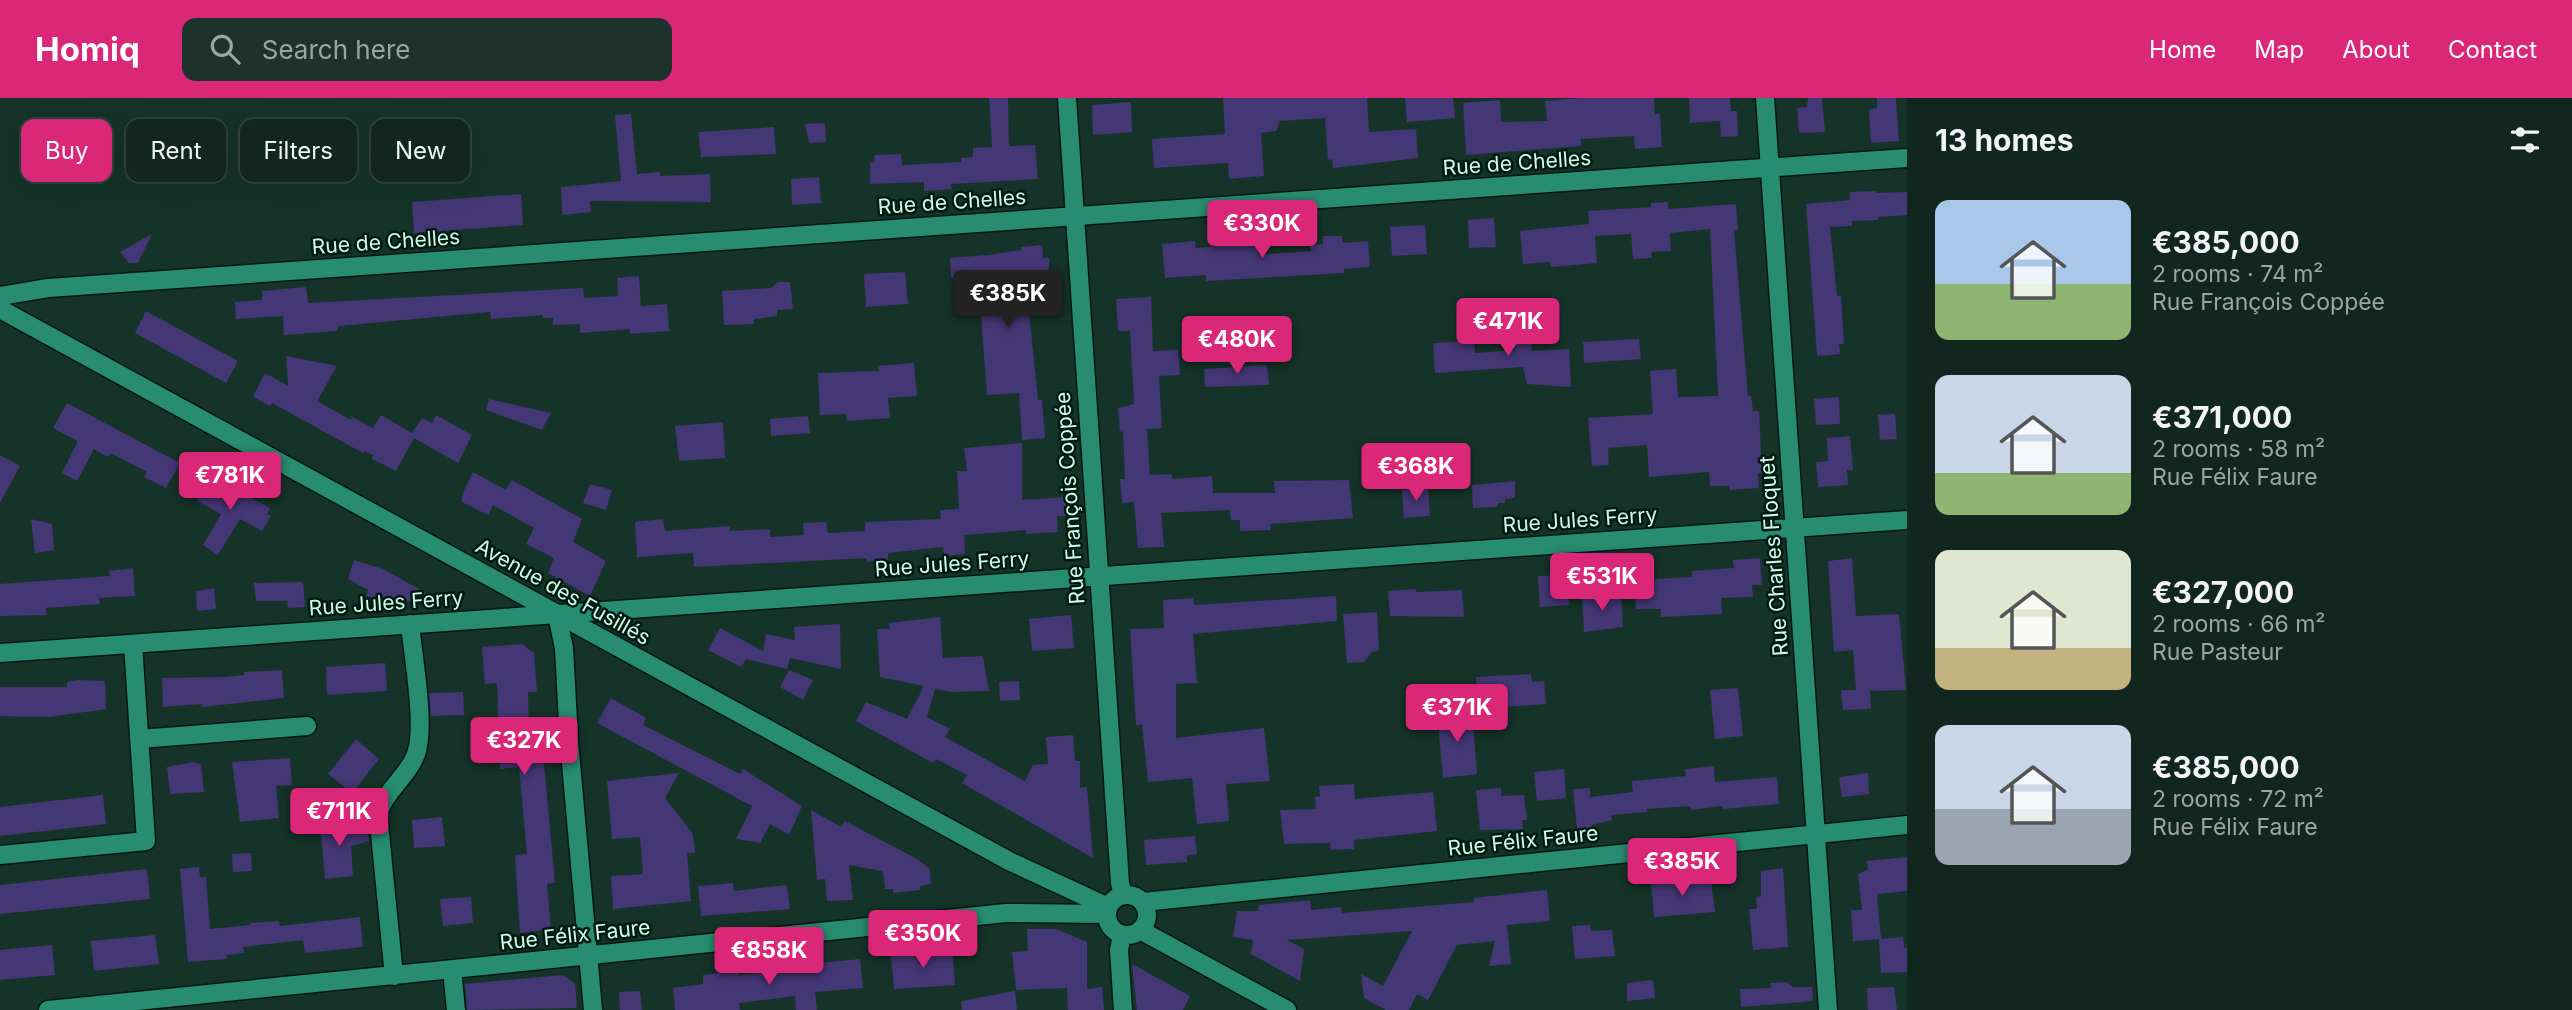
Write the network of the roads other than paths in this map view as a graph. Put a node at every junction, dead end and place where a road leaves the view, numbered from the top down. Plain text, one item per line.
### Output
1 (1067, 98) edge
2 (1765, 98) edge
3 (1907, 158) edge
4 (1770, 167) junction
5 (1074, 216) junction
6 (0, 296) edge
7 (0, 309) edge
8 (1907, 520) edge
9 (1795, 528) junction
10 (1099, 576) junction
11 (557, 615) junction
12 (410, 624) junction
13 (132, 643) junction
14 (0, 653) edge
15 (307, 726) dead end
16 (139, 739) junction
17 (1907, 825) edge
18 (1816, 835) junction
19 (0, 855) edge
20 (1123, 895) junction
21 (1143, 902) junction
22 (1107, 911) junction
23 (1140, 930) junction
24 (1122, 935) junction
25 (588, 956) junction
26 (452, 970) junction
27 (394, 976) junction
28 (48, 1010) edge
29 (456, 1010) edge
30 (593, 1010) edge
31 (1123, 1010) edge
32 (1287, 1010) edge
33 (1828, 1010) edge

1 - 5 street, Rue François Coppée
2 - 4 street, Rue Charles Floquet
3 - 4 street, Rue de Chelles
4 - 5 street, Rue de Chelles
4 - 9 street, Rue Charles Floquet
5 - 6 street, Rue de Chelles
5 - 10 street, Rue François Coppée
7 - 11 street, Avenue des Fusillés
8 - 9 street, Rue Jules Ferry
9 - 10 street, Rue Jules Ferry
9 - 18 street, Rue Charles Floquet
10 - 11 street, Rue Jules Ferry
10 - 20 street, Rue François Coppée
11 - 12 street, Rue Jules Ferry
11 - 22 street, Avenue des Fusillés
11 - 25 street
12 - 13 street, Rue Jules Ferry
12 - 27 street
13 - 14 street, Rue Jules Ferry
13 - 16 street
15 - 16 street
16 - 19 street
17 - 18 street, Rue Félix Faure
18 - 21 street, Rue Félix Faure
18 - 33 street, Rue Charles Floquet
20 - 21 street
20 - 22 street
21 - 23 street
22 - 24 street
22 - 25 street, Rue Félix Faure
23 - 24 street
23 - 32 street
24 - 31 street
25 - 26 street, Rue Félix Faure
25 - 30 street
26 - 27 street, Rue Félix Faure
26 - 29 street
27 - 28 street, Rue Félix Faure

